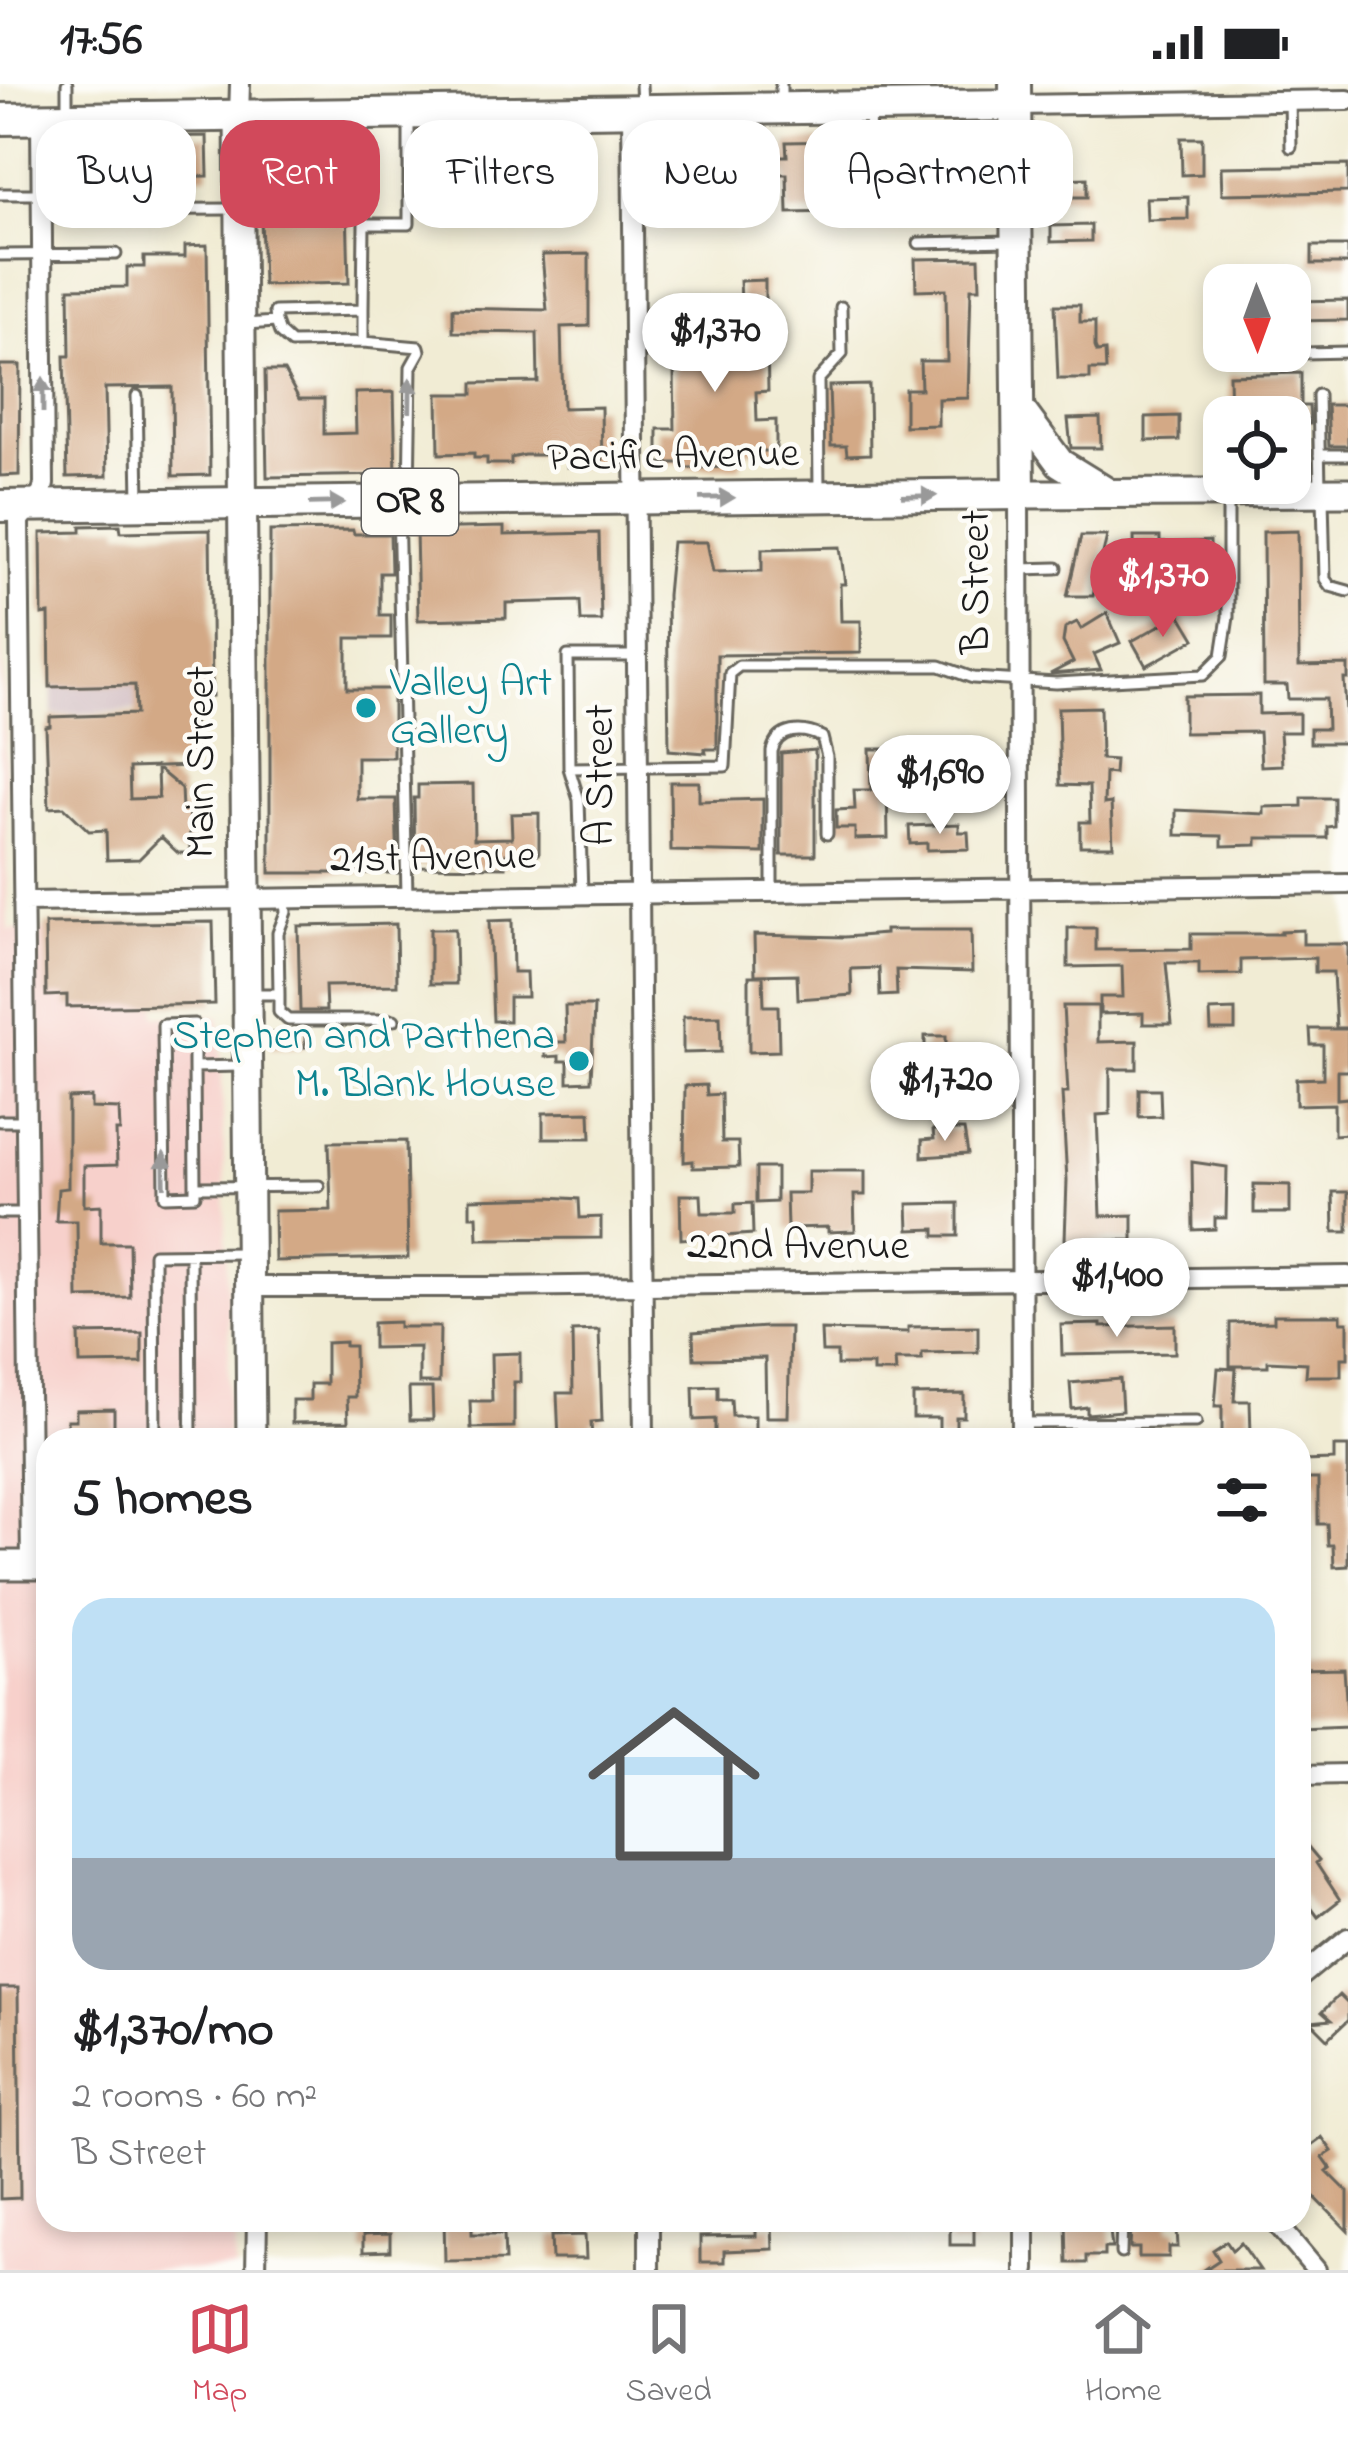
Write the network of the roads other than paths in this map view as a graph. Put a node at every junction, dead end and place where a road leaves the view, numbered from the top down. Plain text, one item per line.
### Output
1 (67, 84) edge
2 (240, 84) edge
3 (1015, 94) edge
4 (781, 96) edge
5 (1348, 100) edge
6 (1290, 101) junction
7 (638, 102) edge
8 (869, 108) junction
9 (362, 114) junction
10 (409, 114) junction
11 (239, 116) junction
12 (0, 119) edge
13 (54, 119) junction
14 (239, 120) edge
15 (362, 120) edge
16 (869, 120) edge
17 (1291, 147) dead end
18 (0, 194) edge
19 (36, 201) edge
20 (380, 224) edge
21 (42, 228) edge
22 (239, 228) edge
23 (364, 228) edge
24 (1016, 240) junction
25 (920, 243) dead end
26 (116, 254) dead end
27 (0, 255) edge
28 (42, 255) junction
29 (841, 307) dead end
30 (363, 310) junction
31 (276, 322) junction
32 (240, 324) junction
33 (363, 342) junction
34 (1348, 352) edge
35 (1311, 353) edge
36 (1318, 395) dead end
37 (137, 396) dead end
38 (1018, 406) junction
39 (1319, 455) junction
40 (1348, 455) edge
41 (1203, 491) edge
42 (1330, 492) edge
43 (1019, 494) junction
44 (1110, 494) junction
45 (819, 497) junction
46 (636, 499) junction
47 (404, 502) junction
48 (242, 503) junction
49 (1244, 504) edge
50 (139, 505) junction
51 (14, 506) edge
52 (1019, 568) junction
53 (1057, 568) dead end
54 (1348, 591) edge
55 (637, 656) junction
56 (1020, 682) junction
57 (569, 768) junction
58 (637, 768) junction
59 (827, 834) dead end
60 (1348, 884) edge
61 (1021, 887) junction
62 (772, 891) junction
63 (638, 892) junction
64 (583, 893) junction
65 (407, 895) junction
66 (245, 897) junction
67 (285, 897) junction
68 (23, 902) junction
69 (245, 994) junction
70 (279, 994) junction
71 (394, 1020) dead end
72 (194, 1066) junction
73 (246, 1066) junction
74 (0, 1120) edge
75 (26, 1120) junction
76 (319, 1186) dead end
77 (195, 1187) junction
78 (248, 1187) junction
79 (27, 1213) junction
80 (0, 1214) edge
81 (249, 1253) junction
82 (190, 1254) junction
83 (1348, 1276) edge
84 (1022, 1281) junction
85 (643, 1284) junction
86 (249, 1287) junction
87 (1196, 1422) dead end
88 (155, 1428) edge
89 (191, 1428) edge
90 (250, 1428) edge
91 (644, 1428) edge
92 (1022, 1428) edge
93 (1080, 1428) edge
94 (36, 1457) edge
95 (0, 1565) edge
96 (36, 1565) edge
97 (1348, 1774) edge
98 (1311, 1775) edge
99 (1348, 1938) edge
100 (1311, 1968) edge
101 (257, 2232) edge
102 (649, 2232) edge
103 (1025, 2232) edge
104 (1122, 2232) edge
105 (1284, 2232) edge
106 (1121, 2253) dead end
107 (256, 2270) edge
108 (649, 2270) edge
109 (1025, 2270) edge
110 (1316, 2270) edge

1 - 13 lane
2 - 11 street, Main Street
3 - 6 street
3 - 8 main road
3 - 24 main road, B Street
4 - 7 main road
4 - 8 main road
5 - 6 street
6 - 17 lane
7 - 10 main road
7 - 46 street, A Street
8 - 16 lane
9 - 10 main road
9 - 11 main road
9 - 15 lane
10 - 20 lane
11 - 13 main road
11 - 14 street, Main Street
12 - 13 main road
18 - 19 lane
21 - 28 street
22 - 32 street, Main Street
23 - 30 lane
24 - 25 lane
24 - 38 main road, B Street
26 - 28 lane
27 - 28 lane
51 -> 28 street
29 - 45 lane
30 - 31 lane
30 - 33 lane
31 - 32 lane
31 - 33 lane
32 - 48 street, Main Street
47 -> 33 lane
34 - 35 lane
36 - 39 lane
37 - 50 lane
38 - 43 main road, B Street
38 - 44 street
39 - 40 lane
39 - 42 lane
41 - 44 street, Pacific Avenue / OR 8
42 - 54 lane
43 - 44 street, Pacific Avenue / OR 8
45 -> 43 main road, Pacific Avenue / OR 8
43 - 52 street, B Street
46 -> 45 main road, Pacific Avenue / OR 8
46 - 47 main road, Pacific Avenue / OR 8
46 - 55 street, A Street
48 -> 47 main road, Pacific Avenue / OR 8
47 - 65 lane
48 - 50 main road, Pacific Avenue / OR 8
48 - 66 street, Main Street
49 - 56 lane
50 - 51 main road, Pacific Avenue / OR 8
51 - 68 street
52 - 53 lane
52 - 56 street, B Street
55 - 57 lane
55 - 58 street, A Street
56 - 58 lane
56 - 61 street, B Street
57 - 58 lane
57 - 64 lane
58 - 63 street, A Street
59 - 62 lane
60 - 61 street, 21st Avenue
61 - 62 street, 21st Avenue
61 - 84 street, B Street
62 - 63 street, 21st Avenue
63 - 64 street, 21st Avenue
63 - 85 street, A Street
64 - 65 street, 21st Avenue
65 - 67 street, 21st Avenue
66 - 67 street, 21st Avenue
66 - 68 street, 21st Avenue
66 - 69 street, Main Street
67 - 70 lane
68 - 75 street
69 - 70 lane
69 - 73 street, Main Street
70 - 71 lane
72 - 73 lane
72 - 77 lane
77 -> 72 lane
73 - 78 street, Main Street
74 - 75 lane
75 - 79 street
76 - 78 lane
77 - 78 lane
78 - 81 street, Main Street
79 - 80 lane
79 - 94 street
81 - 82 lane
81 - 86 street, Main Street
82 - 88 lane
82 - 89 lane
83 - 84 street, 22nd Avenue
84 - 85 street, 22nd Avenue
84 - 92 street, B Street
85 - 86 street, 22nd Avenue
85 - 91 street, A Street
86 - 90 street, Main Street
87 - 93 lane
95 - 96 street
97 - 98 street
99 - 100 street
101 - 107 street
102 - 108 street
103 - 109 street
104 - 106 lane
105 - 110 street

